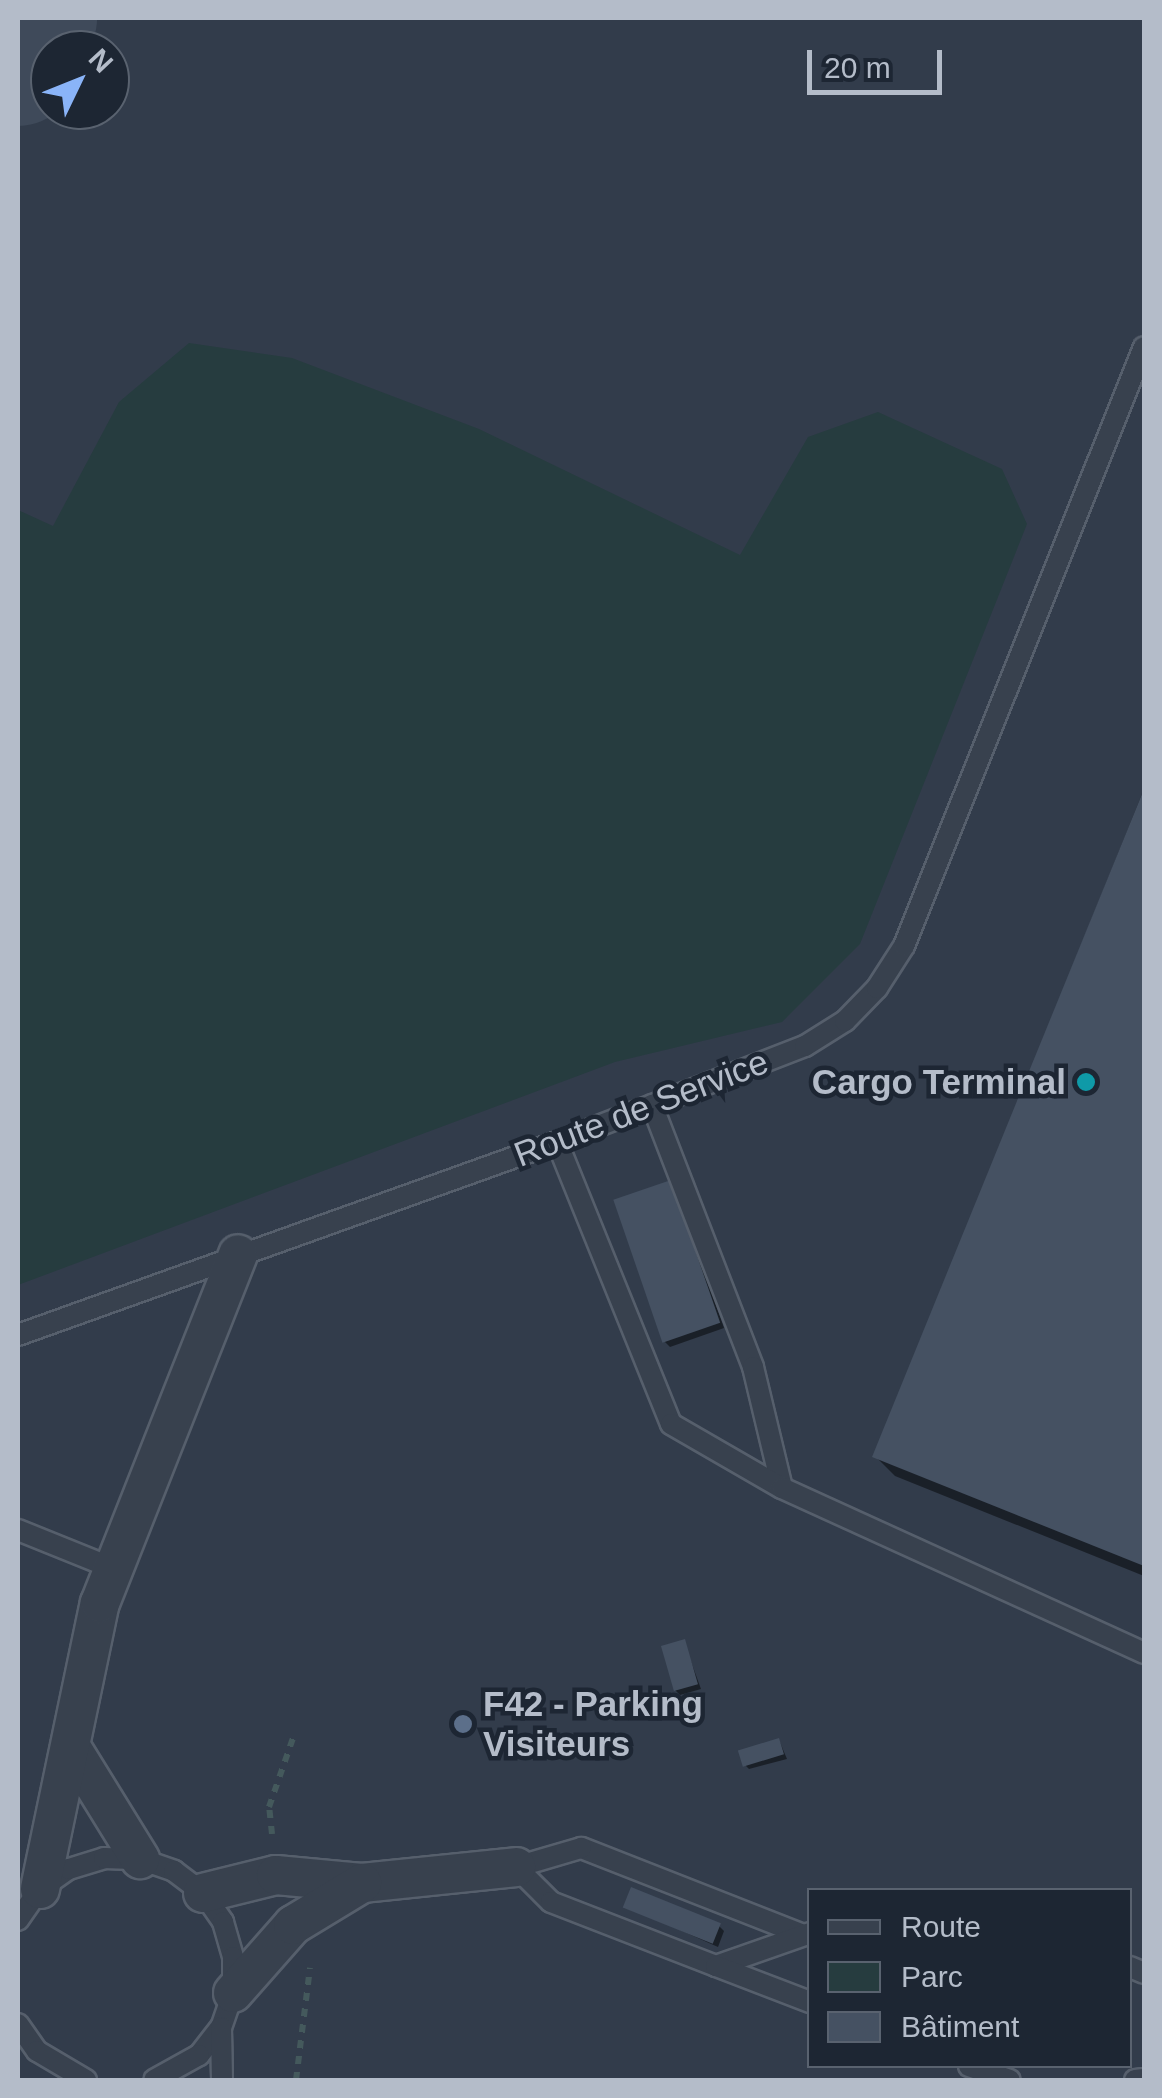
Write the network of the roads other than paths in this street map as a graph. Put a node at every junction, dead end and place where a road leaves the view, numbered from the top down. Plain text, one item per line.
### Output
1 (1144, 346) edge
2 (652, 1105) junction
3 (557, 1142) junction
4 (238, 1254) junction
5 (18, 1335) edge
6 (782, 1488) junction
7 (18, 1530) edge
8 (112, 1568) junction
9 (1144, 1653) edge
10 (74, 1752) junction
11 (140, 1859) junction
12 (516, 1867) junction
13 (362, 1883) junction
14 (40, 1889) junction
15 (203, 1893) junction
16 (18, 1920) edge
17 (805, 1934) edge
18 (716, 1966) junction
19 (807, 2001) edge
20 (227, 2010) junction
21 (18, 2024) edge
22 (976, 2068) edge
23 (65, 2074) junction
24 (1144, 2078) edge
25 (44, 2080) edge
26 (86, 2080) edge
27 (154, 2080) edge
28 (222, 2080) edge
29 (1010, 2080) edge
30 (1134, 2080) edge

1 - 2 lane, Route de Service
2 - 3 lane, Route de Service
2 - 6 lane
3 - 4 lane, Route de Service
3 - 6 lane
4 - 5 lane, Route de Service
4 - 8 street
6 - 9 lane
7 - 8 lane
8 - 10 street
10 - 11 street
10 - 14 street
11 - 14 lane
11 - 15 lane
12 - 13 street
12 - 17 lane
12 - 18 lane
13 - 15 street
13 - 20 street
14 - 16 lane
15 - 20 lane
17 - 18 lane
18 - 19 lane
20 - 27 lane
20 - 28 lane
21 - 23 lane
22 - 29 lane
23 - 25 lane
23 - 26 lane
24 - 30 lane

